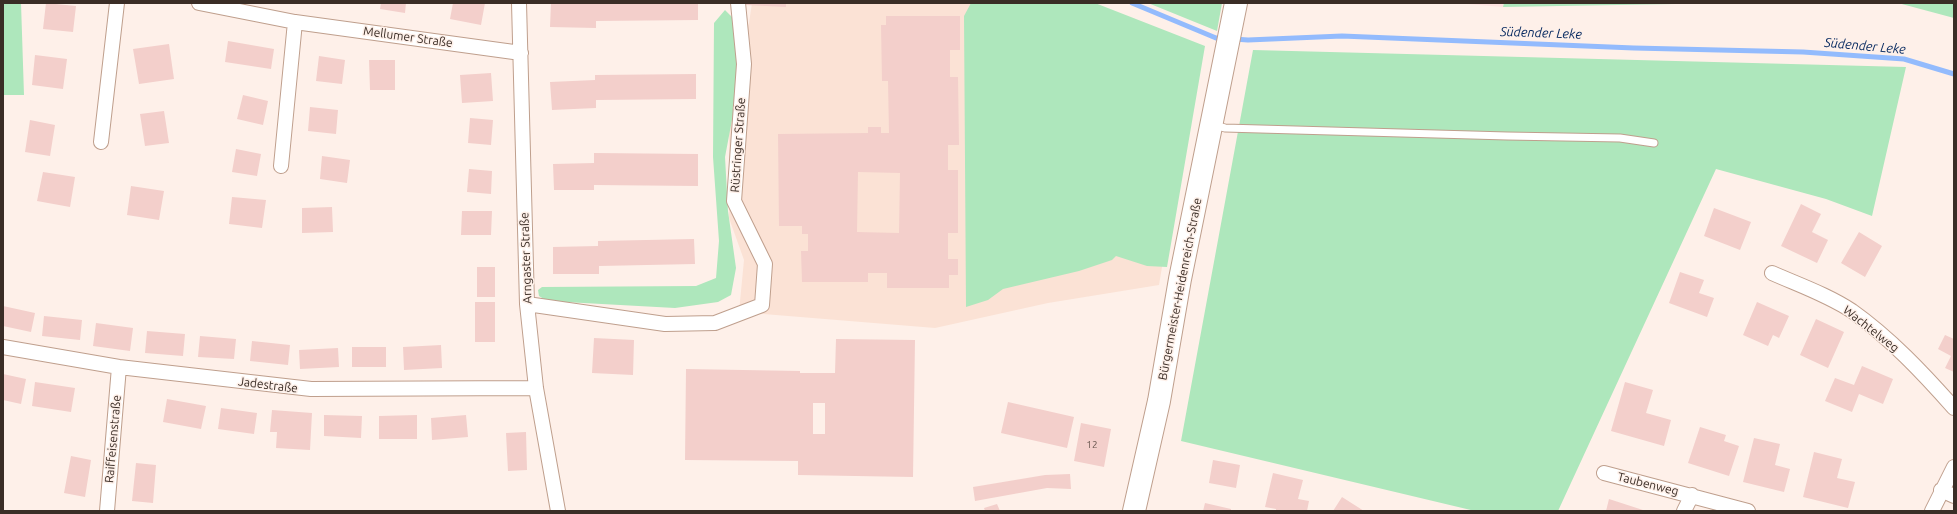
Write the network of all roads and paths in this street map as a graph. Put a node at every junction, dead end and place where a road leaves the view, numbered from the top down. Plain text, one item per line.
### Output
1 (118, 3) edge
2 (199, 3) edge
3 (519, 3) edge
4 (738, 3) edge
5 (1235, 11) edge
6 (295, 22) junction
7 (521, 53) junction
8 (1211, 125) junction
9 (101, 142) dead end
10 (1654, 143) dead end
11 (281, 166) dead end
12 (1772, 273) dead end
13 (527, 304) junction
14 (3, 348) edge
15 (119, 367) junction
16 (536, 388) junction
17 (1954, 408) edge
18 (1954, 467) edge
19 (1604, 473) dead end
20 (1948, 493) edge
21 (1692, 495) junction
22 (107, 511) edge
23 (558, 511) edge
24 (1134, 511) edge
25 (1684, 511) edge
26 (1748, 511) edge
27 (1932, 511) edge

1 - 9 street
2 - 6 street, Mellumer Straße
3 - 7 street, Arngaster Straße
4 - 13 street, Rüstringer Straße
5 - 8 main road, Bürgermeister-Heidenreich-Straße
6 - 7 street, Mellumer Straße
6 - 11 street
7 - 13 street, Arngaster Straße
8 - 10 lane
8 - 24 main road, Bürgermeister-Heidenreich-Straße
12 - 17 street, Wachtelweg
13 - 16 street, Arngaster Straße
14 - 15 street, Jadestraße
15 - 16 street, Jadestraße
15 - 22 street, Raiffeisenstraße
16 - 23 street, Arngaster Straße
18 - 20 street
19 - 21 street, Taubenweg
20 - 27 street
21 - 25 street, Taubenweg
21 - 26 street, Taubenweg

